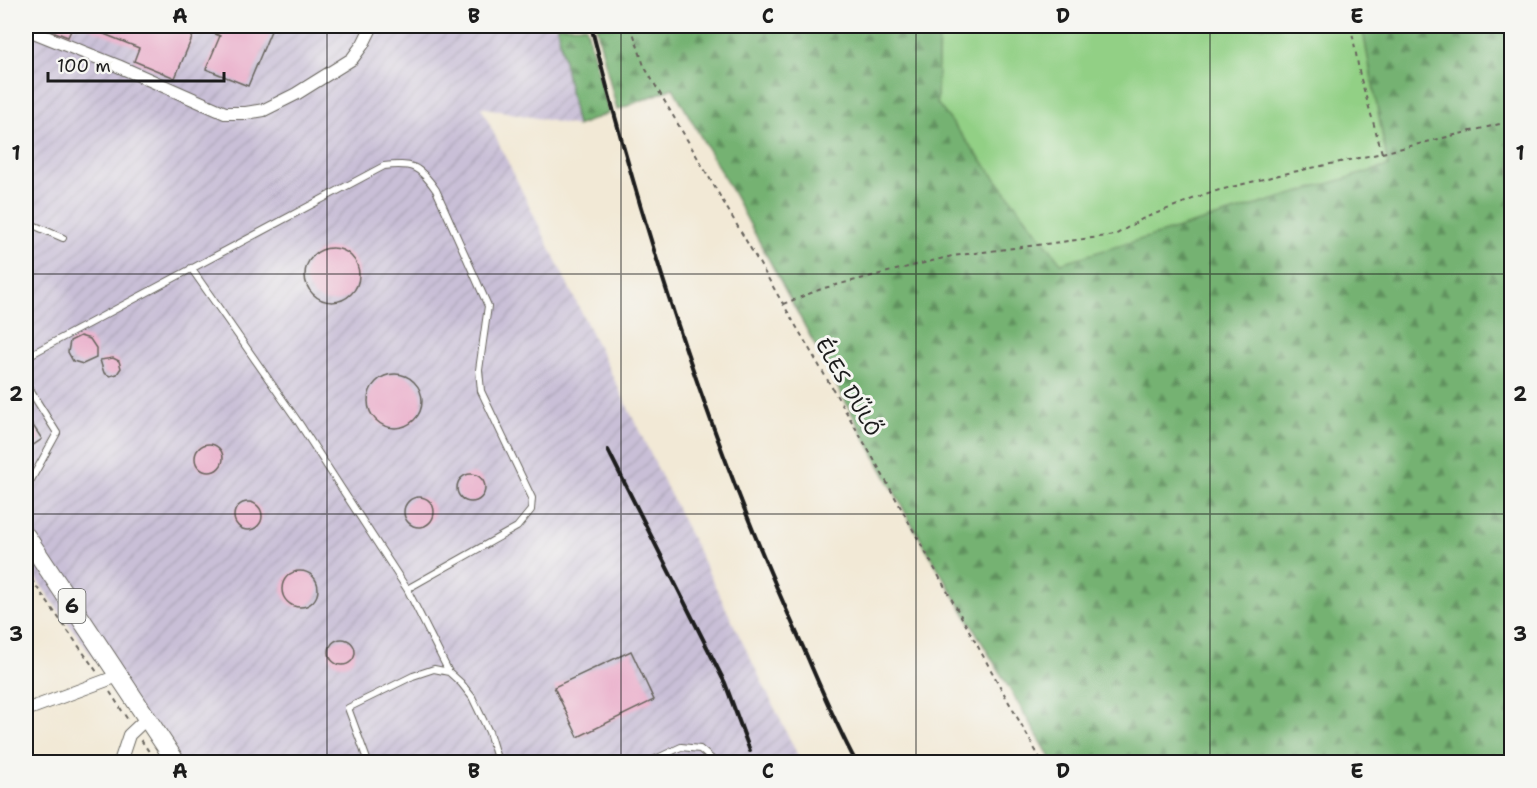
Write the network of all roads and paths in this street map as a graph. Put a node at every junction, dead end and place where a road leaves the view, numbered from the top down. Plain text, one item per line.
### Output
1 (372, 26) edge
2 (631, 26) edge
3 (1351, 26) edge
4 (26, 29) edge
5 (1512, 121) edge
6 (1382, 153) junction
7 (26, 222) edge
8 (63, 238) dead end
9 (191, 268) junction
10 (783, 304) junction
11 (26, 357) edge
12 (26, 384) edge
13 (26, 489) edge
14 (26, 537) edge
15 (26, 572) edge
16 (407, 589) junction
17 (448, 672) junction
18 (110, 678) junction
19 (26, 710) edge
20 (140, 724) junction
21 (120, 762) edge
22 (156, 762) edge
23 (176, 762) edge
24 (368, 762) edge
25 (498, 762) edge
26 (649, 762) edge
27 (715, 762) edge
28 (1042, 762) edge

1 - 4 street
2 - 10 path, ÉLES DŰLŐ
3 - 6 path
5 - 6 path
6 - 10 path
7 - 8 lane
9 - 11 lane
9 - 16 lane
9 - 16 lane
10 - 28 path, ÉLES DŰLŐ
12 - 13 lane
14 - 18 main road, 6
15 - 18 path
16 - 17 lane
17 - 24 lane
17 - 25 lane
18 - 19 street
18 - 20 main road, 6
18 - 20 path
20 - 21 street
20 - 22 path
20 - 23 main road, 6
26 - 27 lane

